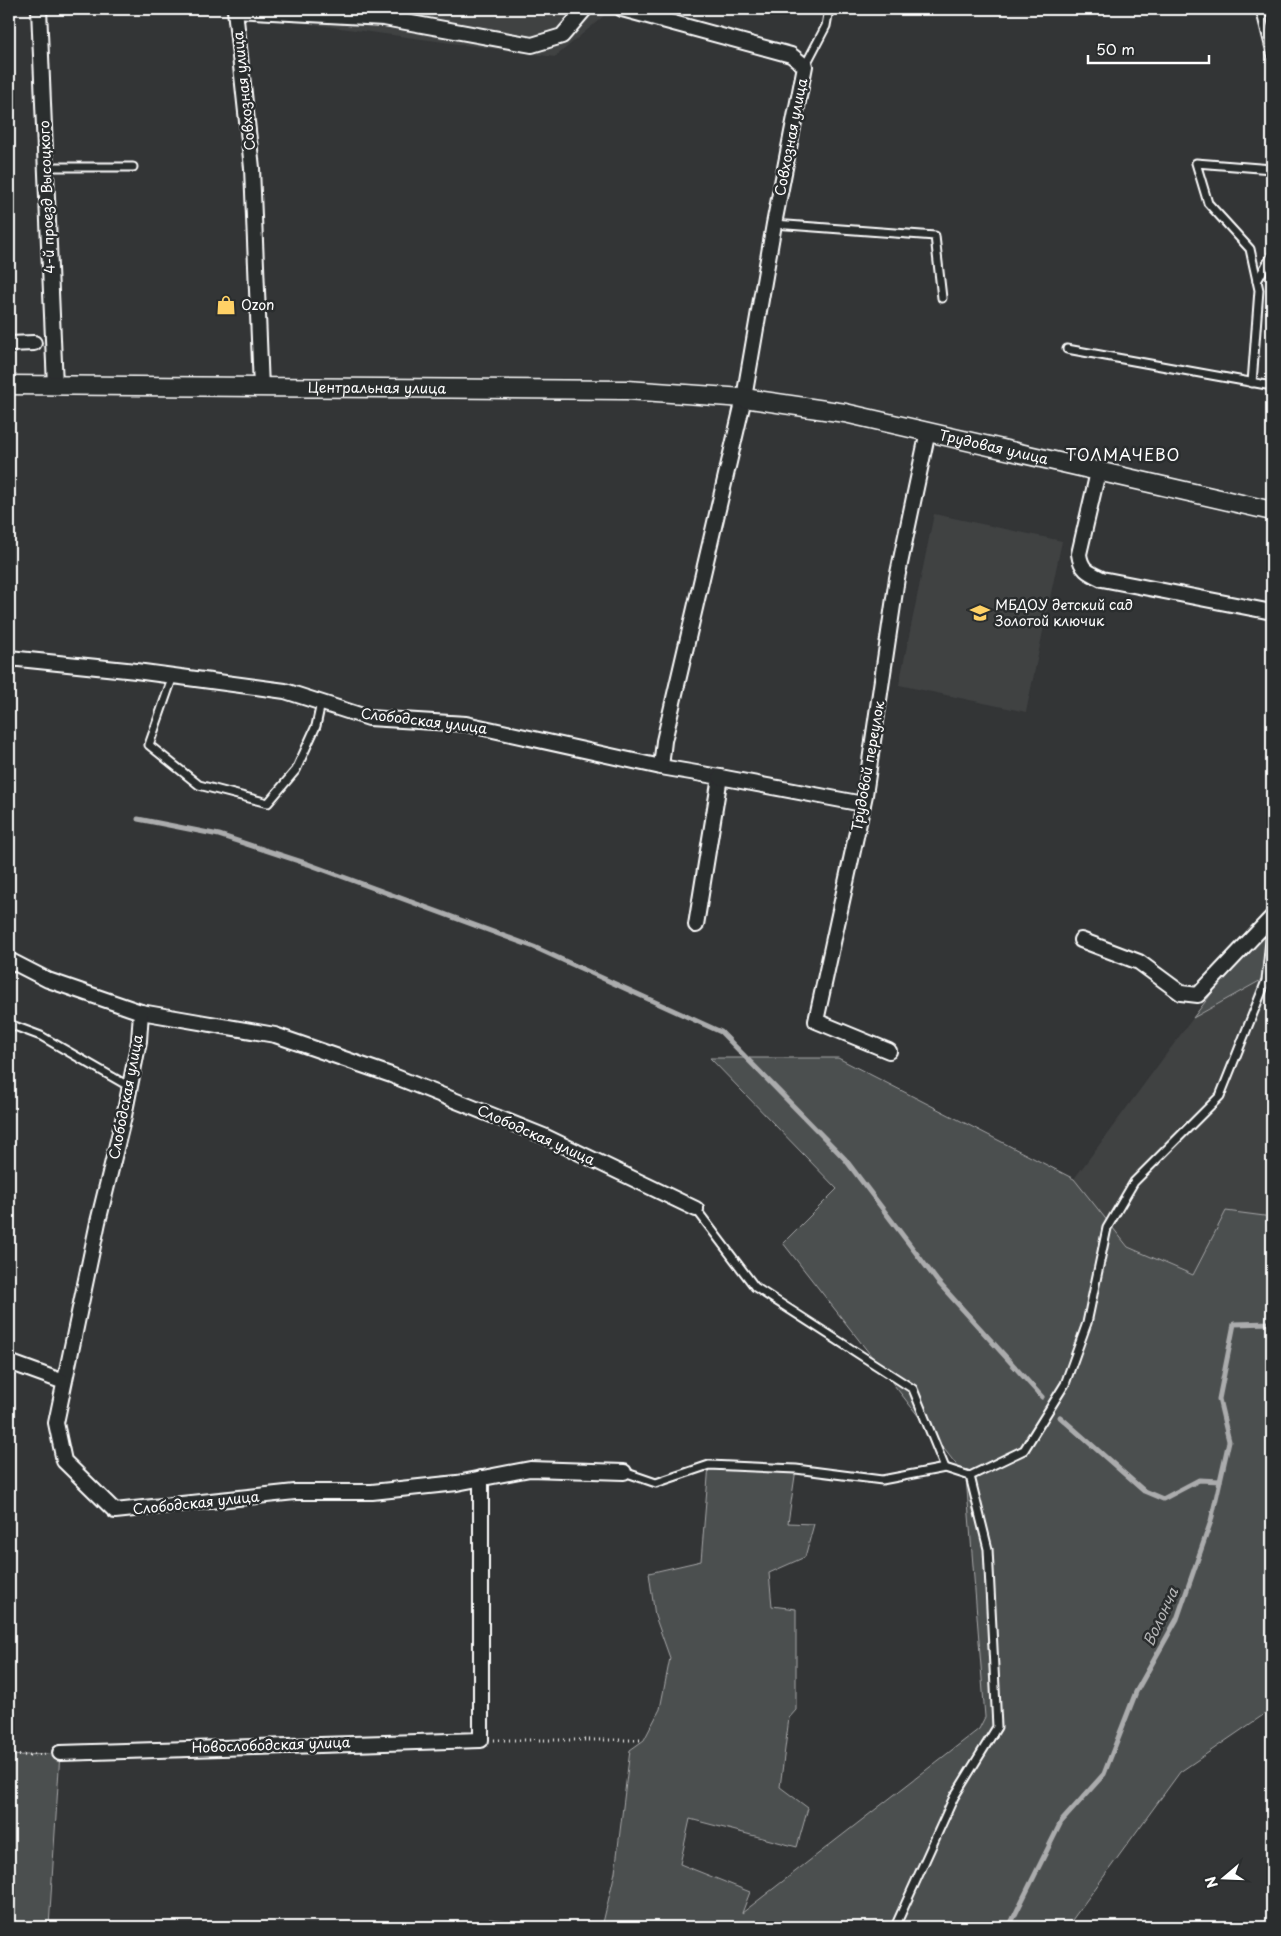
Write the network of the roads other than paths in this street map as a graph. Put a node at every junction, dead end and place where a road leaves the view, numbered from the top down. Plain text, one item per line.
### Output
1 (39, 9) edge
2 (585, 9) edge
3 (622, 9) edge
4 (829, 9) edge
5 (1260, 9) edge
6 (1271, 44) edge
7 (1272, 58) edge
8 (805, 66) junction
9 (46, 167) junction
10 (133, 168) dead end
11 (1272, 169) edge
12 (774, 224) junction
13 (1272, 255) edge
14 (1257, 281) junction
15 (942, 298) dead end
16 (34, 343) dead end
17 (9, 344) edge
18 (1067, 349) dead end
19 (1252, 383) junction
20 (9, 385) edge
21 (55, 386) junction
22 (1272, 386) edge
23 (262, 388) junction
24 (744, 398) junction
25 (928, 431) junction
26 (1098, 472) junction
27 (1272, 511) edge
28 (1272, 612) edge
29 (9, 658) edge
30 (173, 676) junction
31 (321, 703) junction
32 (661, 767) junction
33 (720, 776) junction
34 (863, 804) junction
35 (1272, 917) edge
36 (696, 925) dead end
37 (1081, 940) dead end
38 (9, 960) edge
39 (141, 1012) junction
40 (9, 1024) edge
41 (889, 1051) dead end
42 (130, 1087) junction
43 (696, 1209) joint
44 (9, 1362) edge
45 (64, 1382) junction
46 (946, 1468) junction
47 (624, 1472) joint
48 (970, 1476) junction
49 (481, 1478) junction
50 (60, 1753) road end
51 (895, 1927) edge

1 - 9 street, 4-й проезд Высоцкого
2 - 23 street, Совхозная улица
3 - 8 street, Совхозная улица
4 - 8 lane
5 - 6 lane
6 - 7 lane
8 - 12 street, Совхозная улица
9 - 10 lane
9 - 21 street, 4-й проезд Высоцкого
11 - 14 lane
12 - 15 lane
12 - 24 street, Совхозная улица
13 - 14 lane
14 - 19 lane
16 - 17 street
18 - 19 lane
19 - 22 lane
20 - 21 street, Центральная улица
21 - 23 street, Центральная улица
23 - 24 street, Центральная улица
24 - 25 street, Трудовая улица
24 - 32 street
25 - 26 street, Трудовая улица
25 - 34 street, Трудовой переулок
26 - 27 street, Трудовая улица
26 - 28 street
29 - 30 street, Слободская улица
30 - 31 street, Слободская улица
30 - 31 lane
31 - 32 street, Слободская улица
32 - 33 street
33 - 34 street
33 - 36 street
34 - 41 street, Трудовой переулок
35 - 37 street
35 - 48 lane
38 - 39 street, Слободская улица
39 - 42 street, Слободская улица
39 - 43 street, Слободская улица
40 - 42 lane
42 - 45 street, Слободская улица
43 - 46 lane
44 - 45 street
45 - 49 street, Слободская улица
46 - 47 lane
46 - 48 lane
47 - 49 street, Слободская улица
48 - 51 lane
49 - 50 street, Новослободская улица

